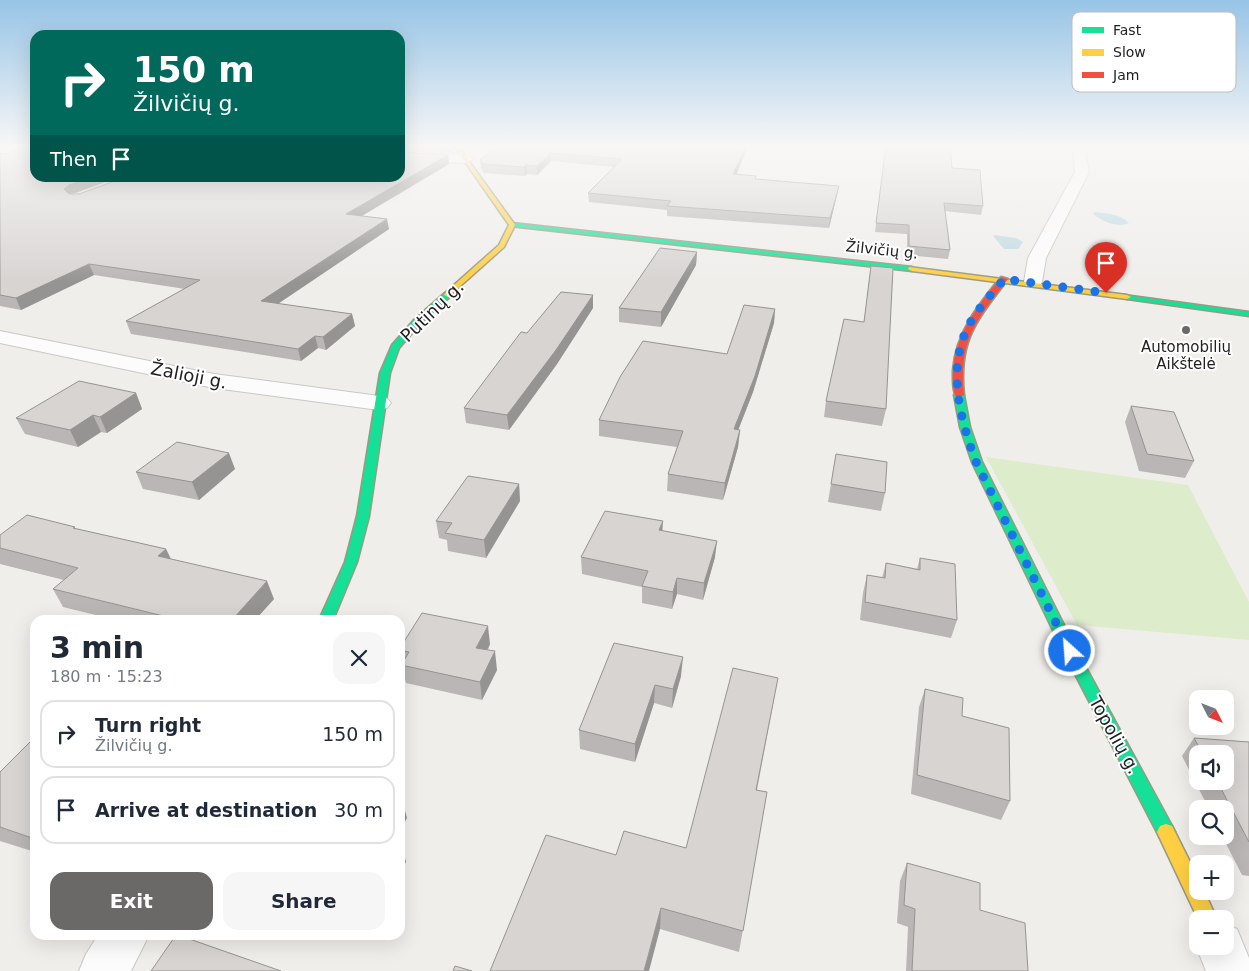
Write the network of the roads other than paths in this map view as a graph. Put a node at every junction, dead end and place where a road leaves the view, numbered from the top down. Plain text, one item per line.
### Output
1 (489, 191) edge
2 (1072, 191) edge
3 (512, 225) junction
4 (1004, 279) junction
5 (1034, 282) junction
6 (1249, 314) edge
7 (0, 336) edge
8 (379, 403) junction
9 (328, 615) edge
10 (1204, 910) edge
11 (123, 940) edge
12 (1224, 955) edge
13 (103, 971) edge
14 (1230, 971) edge

1 - 3 street
2 - 5 street
3 - 4 street, Žilvičių g.
3 - 8 street, Putinų g.
4 - 5 street, Žilvičių g.
4 - 10 street, Topolių g.
5 - 6 street, Žilvičių g.
7 - 8 street, Žalioji g.
8 - 9 street, Putinų g.
11 - 13 street
12 - 14 street

